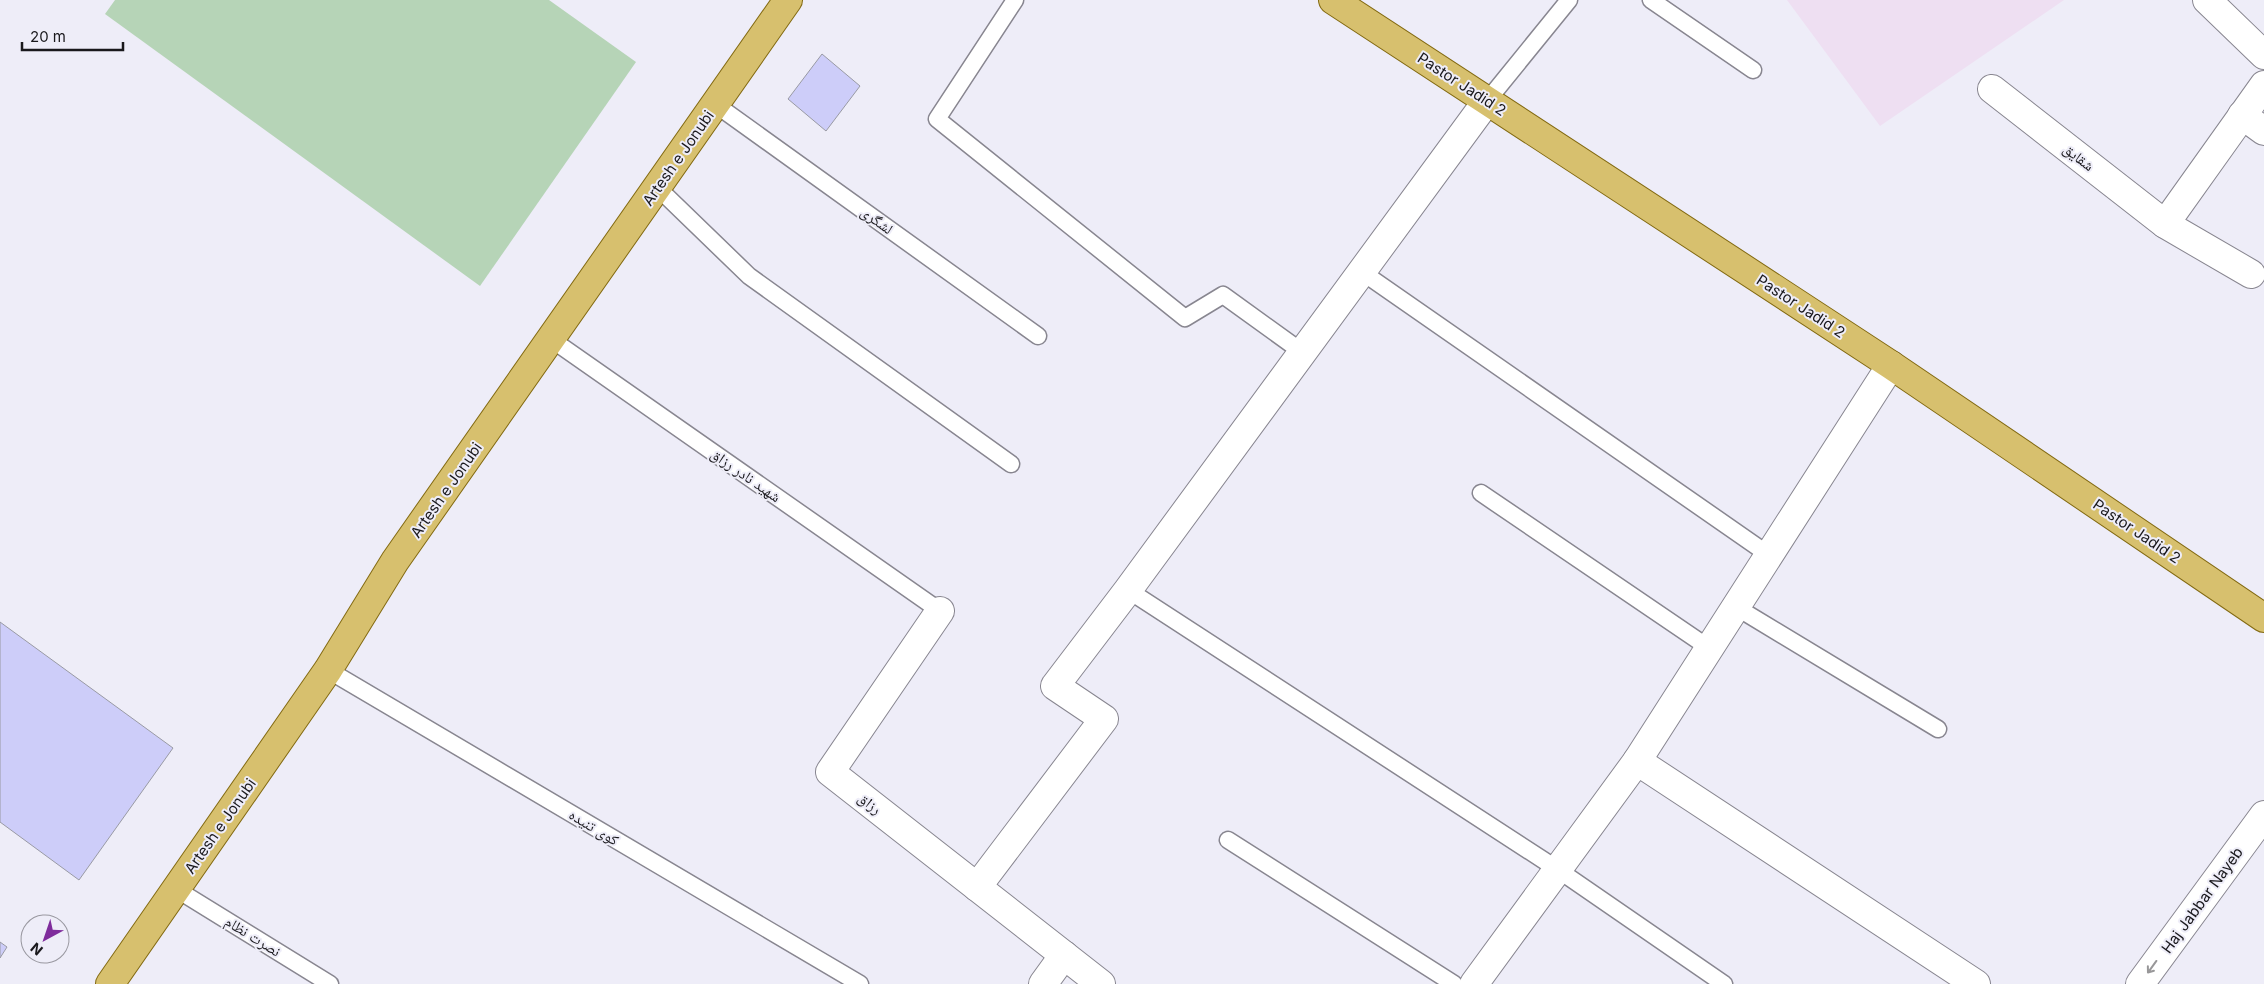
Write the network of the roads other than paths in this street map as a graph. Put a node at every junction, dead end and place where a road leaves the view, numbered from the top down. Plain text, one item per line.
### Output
1 (788, 0) edge
2 (1015, 0) edge
3 (1333, 0) edge
4 (1569, 0) edge
5 (1651, 0) edge
6 (2207, 0) edge
7 (2264, 55) edge
8 (1753, 70) dead end
9 (2264, 85) edge
10 (1992, 89) dead end
11 (1487, 101) junction
12 (715, 104) junction
13 (2242, 115) junction
14 (2264, 131) edge
15 (657, 187) junction
16 (2165, 224) junction
17 (1362, 272) junction
18 (2251, 274) dead end
19 (1038, 336) dead end
20 (551, 339) junction
21 (1302, 352) junction
22 (1891, 365) junction
23 (1012, 464) dead end
24 (1481, 493) dead end
25 (1769, 555) junction
26 (1128, 590) junction
27 (1736, 607) junction
28 (940, 611) joint
29 (2264, 618) edge
30 (1709, 648) junction
31 (328, 670) junction
32 (1938, 729) dead end
33 (1637, 761) junction
34 (2264, 815) edge
35 (1228, 840) dead end
36 (1557, 869) junction
37 (977, 887) junction
38 (176, 889) junction
39 (1064, 955) junction
40 (117, 981) edge
41 (330, 984) edge
42 (860, 984) edge
43 (1043, 984) edge
44 (1101, 984) edge
45 (1454, 984) edge
46 (1474, 984) edge
47 (1724, 984) edge
48 (1976, 984) edge
49 (2140, 984) edge

1 - 12 main road, Artesh e Jonubi
2 - 21 lane
3 - 11 main road, Pastor Jadid 2
4 - 11 lane
5 - 8 lane
6 - 7 street
9 - 13 street
10 - 16 street, شقایق
11 - 17 street
11 - 22 main road, Pastor Jadid 2
12 - 15 main road, Artesh e Jonubi
12 - 19 lane, لشگری
13 - 14 street
13 - 16 street
15 - 20 main road, Artesh e Jonubi
15 - 23 lane
16 - 18 street, شقایق
17 - 21 street
17 - 25 lane
20 - 28 lane, شهید نادر رزاق
20 - 31 main road, Artesh e Jonubi
21 - 26 street
22 - 25 street
22 - 29 main road, Pastor Jadid 2
24 - 30 lane
25 - 27 street
26 - 36 lane
26 - 37 street
27 - 30 street
27 - 32 lane
28 - 37 street, رزاق
30 - 33 street
31 - 38 main road, Artesh e Jonubi
31 - 42 lane, کوی تنیده
33 - 36 street
33 - 48 street
34 -> 49 street, Haj Jabbar Nayeb
35 - 45 lane
36 - 46 street
36 - 47 lane
37 - 39 street, رزاق
38 - 40 main road, Artesh e Jonubi
38 - 41 lane, نصرت نظام
39 - 43 street
39 - 44 street, رزاق

